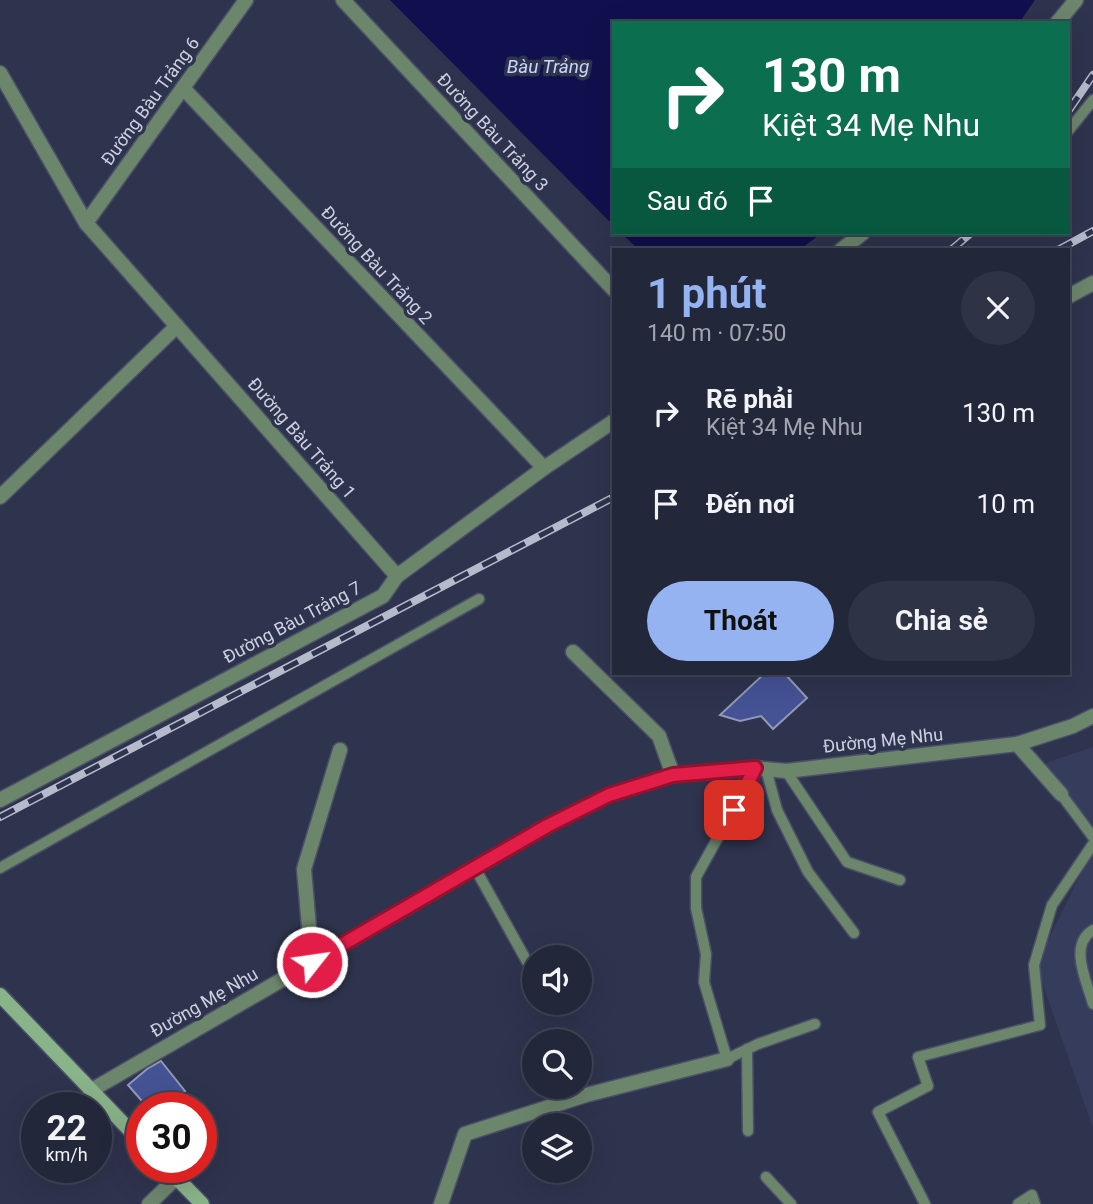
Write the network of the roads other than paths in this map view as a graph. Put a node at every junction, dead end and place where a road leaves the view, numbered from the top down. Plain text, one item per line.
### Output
1 (246, 0) edge
2 (343, 0) edge
3 (1076, 0) edge
4 (1059, 21) edge
5 (0, 74) edge
6 (183, 88) junction
7 (1093, 100) edge
8 (1070, 130) edge
9 (86, 223) junction
10 (860, 235) edge
11 (844, 248) edge
12 (1093, 283) edge
13 (612, 288) edge
14 (1070, 295) edge
15 (177, 326) junction
16 (612, 422) edge
17 (544, 468) junction
18 (0, 497) edge
19 (397, 576) junction
20 (479, 599) dead end
21 (573, 652) dead end
22 (618, 675) edge
23 (606, 684) junction
24 (1093, 716) edge
25 (1017, 744) junction
26 (340, 750) dead end
27 (760, 769) junction
28 (786, 771) junction
29 (673, 775) junction
30 (1061, 794) joint
31 (0, 800) edge
32 (1093, 837) edge
33 (1093, 844) edge
34 (475, 867) junction
35 (0, 868) edge
36 (900, 880) dead end
37 (1093, 930) edge
38 (854, 933) dead end
39 (522, 952) edge
40 (312, 962) junction
41 (0, 995) edge
42 (1093, 1004) edge
43 (815, 1024) dead end
44 (747, 1049) junction
45 (727, 1059) junction
46 (90, 1090) junction
47 (126, 1127) edge
48 (748, 1131) dead end
49 (766, 1177) dead end
50 (171, 1183) edge
51 (181, 1183) edge
52 (149, 1204) edge
53 (202, 1204) edge
54 (440, 1204) edge
55 (791, 1204) edge
56 (925, 1204) edge
57 (1018, 1204) edge
58 (1035, 1204) edge

1 - 6 street, Đường Bàu Trảng 6
2 - 13 street, Đường Bàu Trảng 3
3 - 4 street
5 - 9 street, Đường Bàu Trảng 1
6 - 9 street, Đường Bàu Trảng 6
6 - 17 street, Đường Bàu Trảng 2
7 - 8 lane
9 - 15 street, Đường Bàu Trảng 1
10 - 11 street
12 - 14 street
15 - 18 street
15 - 19 street, Đường Bàu Trảng 1
16 - 17 street, Đường Bàu Trảng 7
17 - 19 street, Đường Bàu Trảng 7
19 - 31 street, Đường Bàu Trảng 7
20 - 35 lane
21 - 23 street
22 - 23 street
23 - 29 street
24 - 25 street, Đường Mẹ Nhu
25 - 28 street, Đường Mẹ Nhu
25 - 30 street
26 - 40 street
27 - 28 street, Đường Mẹ Nhu
27 - 29 street, Đường Mẹ Nhu
27 - 38 lane
27 - 45 lane
28 - 36 lane
29 - 34 street, Đường Mẹ Nhu
30 - 32 lane
33 - 56 lane
34 - 39 lane
34 - 40 street, Đường Mẹ Nhu
37 - 42 lane
40 - 46 street, Đường Mẹ Nhu
41 - 46 main road
43 - 44 lane
44 - 45 lane
44 - 48 lane
45 - 54 street
46 - 47 main road
49 - 55 lane
50 - 52 street
51 - 53 main road
57 - 58 lane

